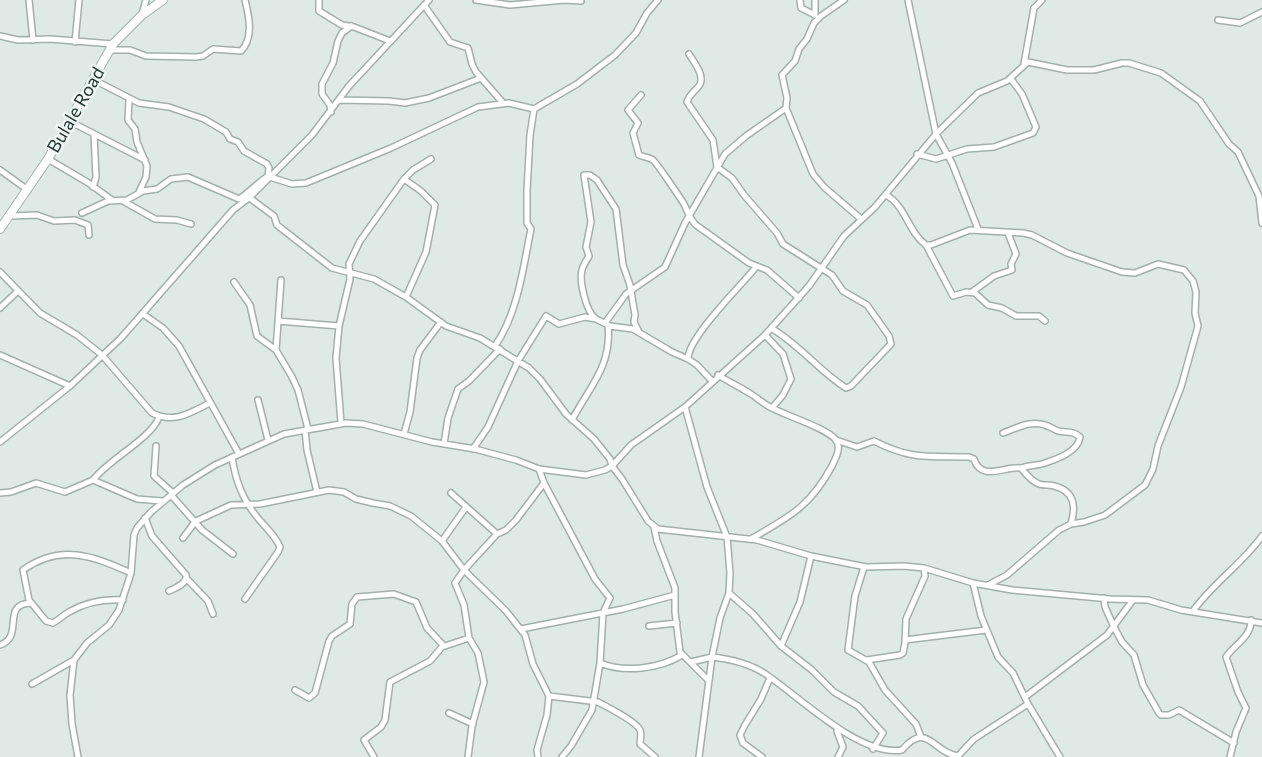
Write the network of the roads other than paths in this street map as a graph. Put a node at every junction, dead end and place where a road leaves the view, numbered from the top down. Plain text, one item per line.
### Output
1 (29, 0) edge
2 (79, 0) edge
3 (146, 0) edge
4 (163, 0) edge
5 (245, 0) edge
6 (319, 0) edge
7 (476, 0) edge
8 (658, 0) edge
9 (800, 0) edge
10 (815, 0) edge
11 (844, 0) edge
12 (908, 0) edge
13 (1041, 0) edge
14 (581, 1) edge
15 (426, 2) edge
16 (1262, 12) edge
17 (142, 15) junction
18 (815, 15) junction
19 (1218, 20) dead end
20 (814, 23) junction
21 (351, 26) junction
22 (0, 36) edge
23 (33, 40) junction
24 (390, 40) junction
25 (75, 42) junction
26 (111, 47) junction
27 (689, 54) dead end
28 (1024, 64) junction
29 (481, 78) junction
30 (1011, 79) junction
31 (94, 80) junction
32 (641, 95) dead end
33 (129, 99) junction
34 (339, 100) junction
35 (502, 103) junction
36 (786, 108) junction
37 (534, 109) junction
38 (331, 111) junction
39 (69, 121) junction
40 (94, 134) junction
41 (936, 134) junction
42 (917, 154) junction
43 (947, 154) junction
44 (48, 159) junction
45 (431, 159) dead end
46 (146, 161) junction
47 (717, 167) junction
48 (0, 170) edge
49 (269, 176) junction
50 (404, 179) junction
51 (93, 187) junction
52 (28, 190) junction
53 (138, 193) junction
54 (885, 195) junction
55 (251, 199) dead end
56 (112, 200) junction
57 (123, 201) junction
58 (82, 213) dead end
59 (10, 216) junction
60 (689, 218) junction
61 (861, 219) junction
62 (1262, 223) edge
63 (190, 224) dead end
64 (0, 229) edge
65 (978, 229) junction
66 (1008, 233) junction
67 (89, 235) dead end
68 (926, 245) junction
69 (756, 267) junction
70 (822, 268) junction
71 (0, 272) edge
72 (350, 273) junction
73 (282, 279) dead end
74 (234, 282) dead end
75 (18, 291) junction
76 (631, 291) junction
77 (972, 292) junction
78 (406, 297) junction
79 (799, 298) junction
80 (0, 308) edge
81 (143, 314) junction
82 (596, 319) junction
83 (278, 321) junction
84 (1045, 321) dead end
85 (441, 322) junction
86 (606, 324) junction
87 (339, 326) junction
88 (771, 328) junction
89 (639, 332) junction
90 (765, 335) junction
91 (498, 347) junction
92 (276, 350) junction
93 (0, 355) edge
94 (102, 355) junction
95 (688, 359) junction
96 (518, 361) junction
97 (718, 375) junction
98 (712, 381) junction
99 (70, 386) junction
100 (258, 400) dead end
101 (210, 403) junction
102 (685, 406) junction
103 (772, 408) junction
104 (159, 417) junction
105 (572, 420) junction
106 (341, 423) junction
107 (306, 429) junction
108 (1003, 433) dead end
109 (404, 434) junction
110 (268, 440) junction
111 (836, 440) junction
112 (0, 442) edge
113 (444, 444) junction
114 (156, 446) dead end
115 (473, 449) junction
116 (239, 453) junction
117 (232, 458) junction
118 (612, 466) junction
119 (1021, 468) junction
120 (539, 469) junction
121 (93, 480) junction
122 (544, 483) junction
123 (317, 492) junction
124 (0, 493) edge
125 (172, 494) junction
126 (451, 494) dead end
127 (137, 499) junction
128 (164, 501) junction
129 (248, 504) junction
130 (466, 507) junction
131 (151, 512) junction
132 (145, 518) junction
133 (194, 522) junction
134 (1071, 524) junction
135 (654, 527) junction
136 (497, 534) junction
137 (1262, 536) edge
138 (727, 537) junction
139 (183, 538) dead end
140 (751, 539) junction
141 (442, 541) junction
142 (232, 554) dead end
143 (811, 556) junction
144 (864, 567) junction
145 (924, 568) junction
146 (464, 570) junction
147 (130, 573) junction
148 (187, 579) junction
149 (974, 583) junction
150 (988, 585) junction
151 (169, 591) dead end
152 (729, 593) junction
153 (675, 595) junction
154 (245, 598) dead end
155 (610, 598) junction
156 (1104, 598) junction
157 (123, 600) junction
158 (1133, 600) junction
159 (31, 603) junction
160 (618, 610) junction
161 (1193, 611) junction
162 (603, 613) junction
163 (213, 614) dead end
164 (1251, 620) junction
165 (677, 623) junction
166 (1262, 623) edge
167 (649, 626) dead end
168 (1114, 627) junction
169 (521, 629) junction
170 (986, 630) junction
171 (469, 638) junction
172 (905, 640) junction
173 (0, 645) edge
174 (444, 646) junction
175 (781, 646) junction
176 (681, 655) junction
177 (712, 657) junction
178 (74, 660) junction
179 (867, 660) junction
180 (691, 662) junction
181 (600, 663) junction
182 (770, 678) junction
183 (708, 680) junction
184 (32, 684) dead end
185 (295, 690) dead end
186 (549, 696) junction
187 (1025, 697) junction
188 (594, 701) junction
189 (1028, 704) junction
190 (449, 713) dead end
191 (473, 724) junction
192 (836, 730) junction
193 (921, 737) junction
194 (857, 743) junction
195 (1234, 743) junction
196 (843, 747) junction
197 (873, 749) junction
198 (881, 751) junction
199 (78, 757) edge
200 (374, 757) edge
201 (468, 757) edge
202 (538, 757) edge
203 (562, 757) edge
204 (655, 757) edge
205 (699, 757) edge
206 (762, 757) edge
207 (838, 757) edge
208 (890, 757) edge
209 (1060, 757) edge
210 (1230, 757) edge

1 - 23 street
2 - 25 street
3 - 17 street
4 - 17 street, Bulale Road
5 - 26 street
6 - 21 street
7 - 14 street
8 - 37 street
9 - 18 street
10 - 18 street
11 - 20 street
12 - 41 street
13 - 28 street
15 - 24 street
15 - 29 street
16 - 19 street
17 - 26 street, Bulale Road
18 - 20 street
20 - 36 street
21 - 24 street
21 - 38 street
22 - 23 street
23 - 25 street
24 - 34 street
25 - 26 street
26 - 31 street, Bulale Road
27 - 47 street
28 - 30 street
28 - 62 street
29 - 34 street
29 - 35 street
30 - 41 street
30 - 43 street
31 - 33 street
31 - 39 street, Bulale Road
32 - 60 street
33 - 46 street
33 - 49 street
34 - 38 street
35 - 37 street
35 - 49 street
36 - 47 street
36 - 61 street
37 - 91 street
38 - 49 street
39 - 40 street
39 - 44 street, Bulale Road
40 - 46 street
40 - 51 street
41 - 42 street
41 - 43 street
42 - 43 street
42 - 54 street
43 - 65 street
44 - 51 street
44 - 52 street, Bulale Road
45 - 50 street
46 - 53 street
47 - 60 street
47 - 70 street
48 - 52 street
49 - 53 street
49 - 81 street
50 - 72 street
50 - 78 street
51 - 56 street
52 - 59 street, Bulale Road
53 - 57 street
54 - 61 street
54 - 68 street
55 - 72 street
56 - 57 street
56 - 58 street
57 - 63 street
59 - 64 street, Bulale Road
59 - 67 street
60 - 69 street
60 - 76 street
61 - 70 street
65 - 66 street
65 - 68 street
66 - 77 street
66 - 134 street
68 - 77 street
69 - 79 street
69 - 95 street
70 - 79 street
70 - 88 street
71 - 75 street
72 - 78 street
72 - 87 street
73 - 83 street
74 - 92 street
75 - 80 street
75 - 94 street
76 - 82 street
76 - 86 street
76 - 89 street
77 - 84 street
78 - 85 street
79 - 88 street
81 - 94 street
81 - 101 street
82 - 86 street
82 - 96 street
83 - 87 street
83 - 92 street
85 - 91 street
85 - 109 street
86 - 89 street
86 - 105 street
87 - 106 street
88 - 90 street
89 - 95 street
90 - 97 street
90 - 103 street
91 - 96 street
91 - 113 street
92 - 107 street
93 - 99 street
94 - 99 street
94 - 104 street
95 - 98 street
96 - 105 street
96 - 115 street
97 - 98 street
97 - 103 street
98 - 102 street
99 - 112 street
100 - 110 street
101 - 104 street
101 - 116 street
102 - 118 street
102 - 138 street
103 - 111 street
104 - 121 street
105 - 118 street
106 - 107 street
106 - 109 street
107 - 110 street
107 - 123 street
108 - 119 street
109 - 113 street
110 - 116 street
111 - 119 street
111 - 140 street
113 - 115 street
114 - 125 street
115 - 120 street
116 - 117 street
117 - 125 street
117 - 129 street
118 - 120 street
118 - 135 street
119 - 134 street
120 - 122 street
121 - 124 street
121 - 127 street
122 - 136 street
122 - 155 street
123 - 129 street
123 - 141 street
125 - 128 street
125 - 133 street
126 - 130 street
127 - 128 street
127 - 131 street
128 - 131 street
129 - 133 street
129 - 154 street
130 - 136 street
130 - 141 street
131 - 132 street
132 - 147 street
132 - 148 street
133 - 139 street
133 - 142 street
134 - 150 street
135 - 138 street
135 - 153 street
136 - 146 street
137 - 161 street
138 - 140 street
138 - 152 street
140 - 143 street
141 - 146 street
143 - 144 street
143 - 175 street
144 - 145 street
144 - 179 street
145 - 149 street
145 - 172 street
146 - 169 street
146 - 171 street
147 - 157 street
147 - 159 street
148 - 151 street
148 - 163 street
149 - 150 street
149 - 170 street
150 - 156 street
152 - 175 street
152 - 177 street
153 - 160 street
153 - 165 street
155 - 160 street
155 - 162 street
156 - 158 street
156 - 168 street
157 - 159 street
157 - 178 street
158 - 161 street
158 - 168 street
159 - 173 street
160 - 162 street
161 - 164 street
162 - 169 street
162 - 181 street
164 - 166 street
164 - 195 street
165 - 167 street
165 - 176 street
168 - 187 street
168 - 195 street
169 - 186 street
170 - 172 street
170 - 187 street
171 - 174 street
171 - 191 street
172 - 179 street
174 - 185 street
174 - 200 street
175 - 197 street
176 - 180 street
176 - 181 street
177 - 180 street
177 - 182 street
177 - 183 street
178 - 184 street
178 - 199 street
179 - 193 street
180 - 183 street
181 - 188 street
182 - 192 street
182 - 206 street
183 - 205 street
186 - 188 street
186 - 202 street
187 - 189 street
188 - 203 street
188 - 204 street
189 - 193 street
189 - 209 street
190 - 191 street
191 - 201 street
192 - 194 street
192 - 196 street
193 - 198 street
194 - 196 street
194 - 197 street
195 - 210 street
196 - 207 street
197 - 198 street
198 - 208 street

